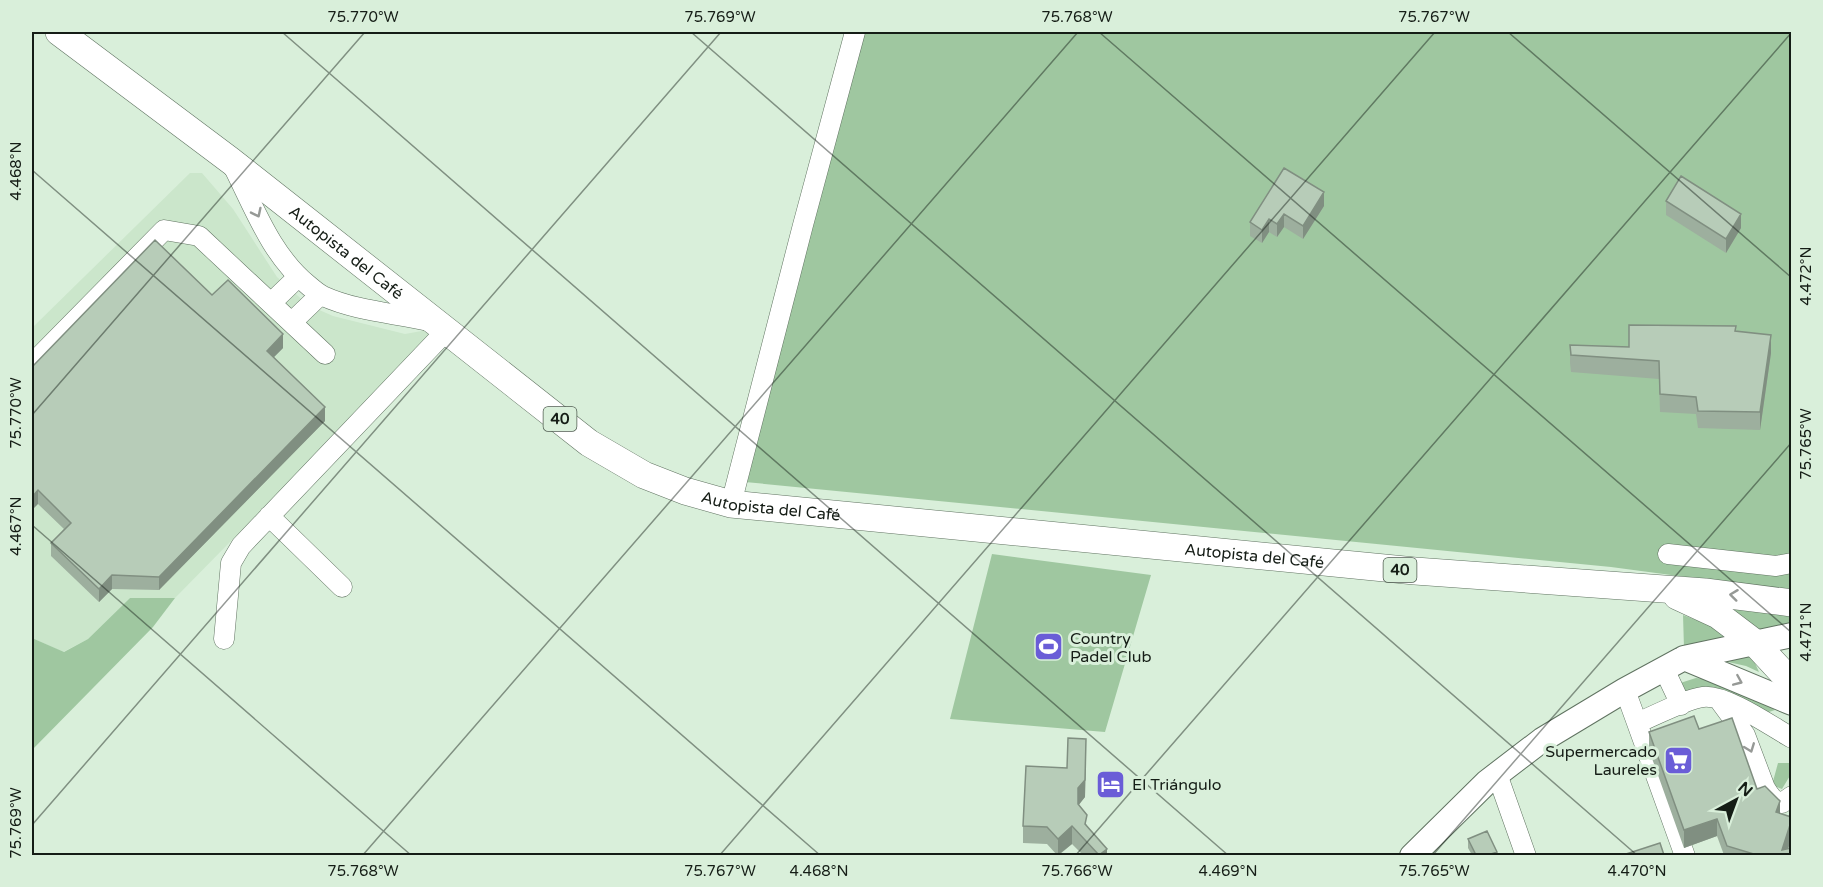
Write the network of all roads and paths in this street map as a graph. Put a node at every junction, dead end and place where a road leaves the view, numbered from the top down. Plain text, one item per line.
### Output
1 (59, 32) edge
2 (855, 32) edge
3 (231, 161) junction
4 (298, 277) junction
5 (320, 295) junction
6 (271, 303) junction
7 (292, 322) junction
8 (444, 327) junction
9 (326, 354) dead end
10 (32, 364) edge
11 (731, 504) junction
12 (269, 516) junction
13 (1668, 554) dead end
14 (1791, 563) edge
15 (342, 587) dead end
16 (1632, 587) junction
17 (1791, 603) edge
18 (1791, 635) edge
19 (224, 639) dead end
20 (1755, 643) junction
21 (1674, 664) junction
22 (1791, 683) edge
23 (1625, 690) junction
24 (1719, 698) junction
25 (1791, 703) edge
26 (1681, 705) junction
27 (1637, 723) junction
28 (1791, 738) edge
29 (1497, 774) junction
30 (1791, 796) edge
31 (1412, 855) edge
32 (1526, 855) edge
33 (1685, 855) edge

1 - 3 highway, Autopista del Café / 40
2 - 11 street
3 -> 4 street
3 - 8 highway, Autopista del Café / 40
4 - 5 street
4 - 6 street
5 - 7 street
5 - 8 street
6 - 7 street
6 - 10 street
7 - 9 street
8 - 11 highway, Autopista del Café / 40
8 - 12 street
11 - 16 highway, Autopista del Café / 40
12 - 15 street
12 - 19 street
13 - 14 street
17 -> 16 highway, Autopista del Café / 40
16 - 20 highway, Autopista del Café / 40
18 - 20 main road
20 - 21 main road
20 - 22 highway, Autopista del Café / 40
21 - 23 main road
21 -> 25 main road
21 - 26 street
23 - 27 street
23 - 29 main road
24 - 26 street
24 - 28 street
24 -> 30 street
26 - 27 street
27 - 33 street
29 - 31 main road
29 - 32 street

